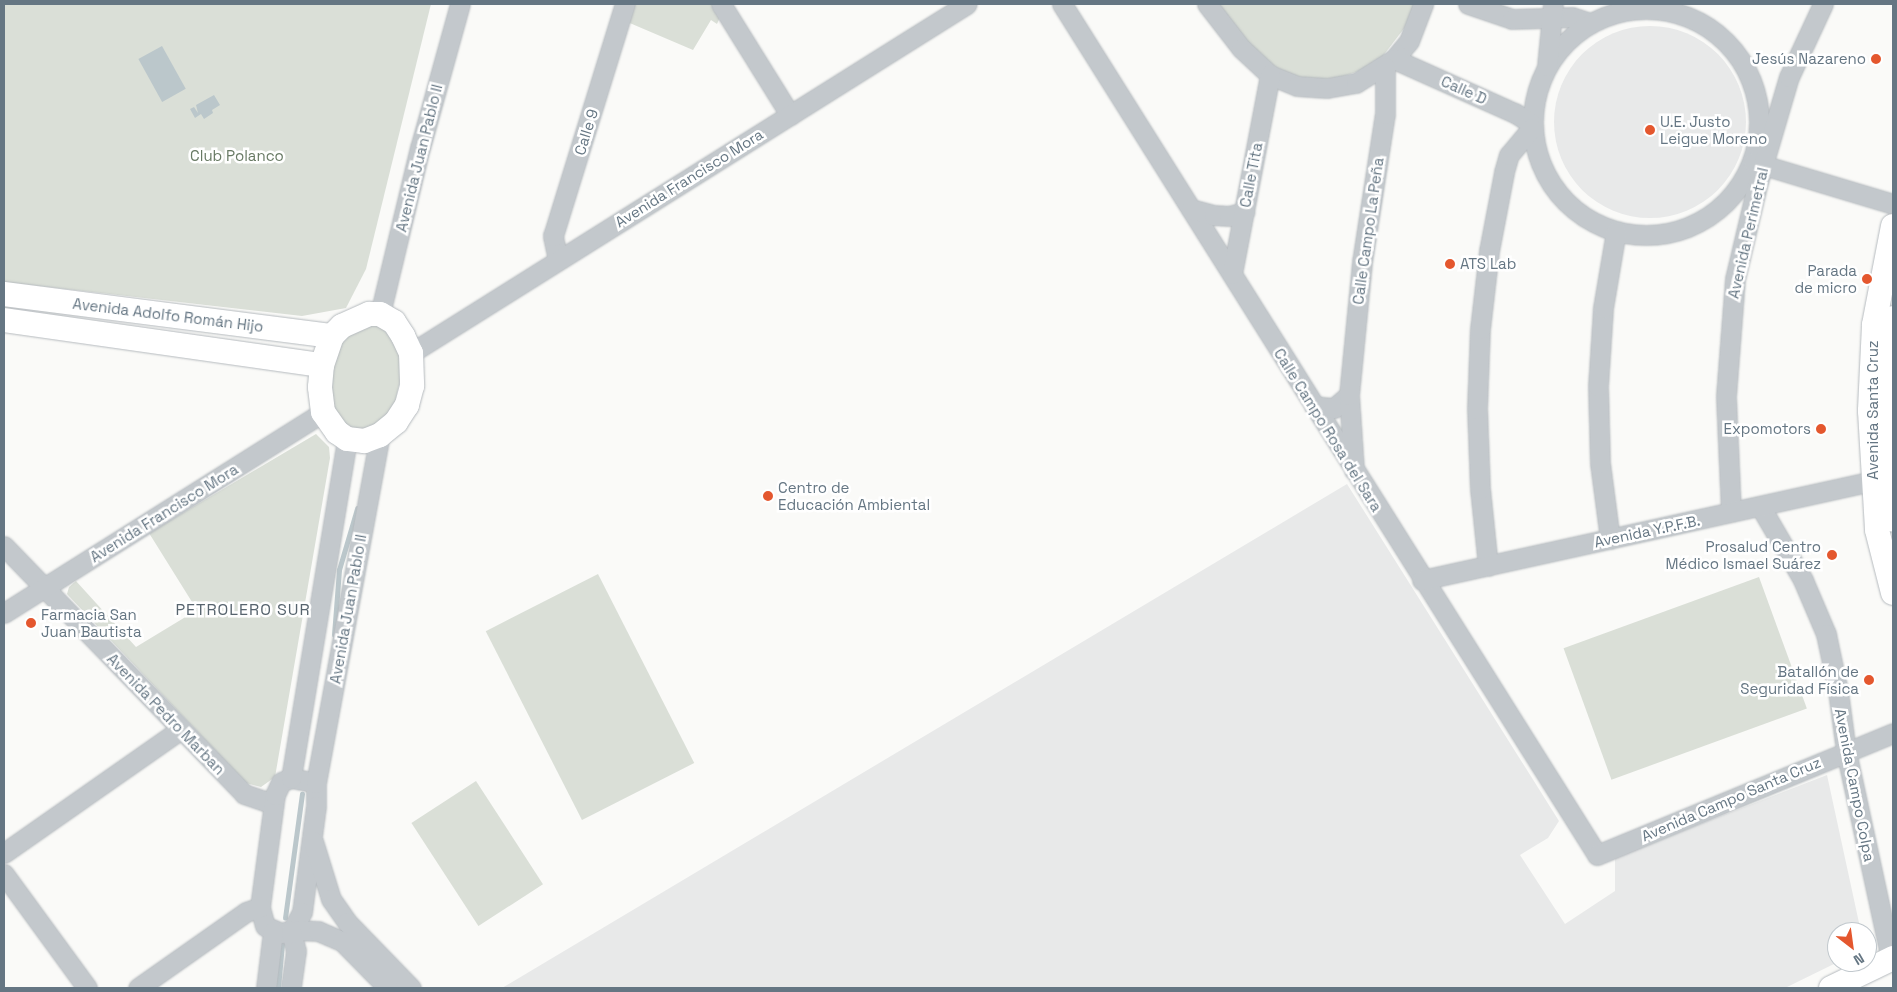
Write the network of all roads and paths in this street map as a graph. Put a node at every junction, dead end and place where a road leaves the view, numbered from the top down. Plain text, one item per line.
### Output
1 (460, 4) edge
2 (625, 4) edge
3 (721, 4) edge
4 (967, 4) edge
5 (1062, 4) edge
6 (1206, 4) edge
7 (1423, 4) edge
8 (1468, 4) edge
9 (1823, 4) edge
10 (1681, 9) edge
11 (1552, 10) edge
12 (940, 11) edge
13 (1591, 23) junction
14 (1390, 63) junction
15 (1547, 66) junction
16 (1270, 75) junction
17 (1789, 77) junction
18 (1756, 94) junction
19 (790, 115) junction
20 (1532, 126) junction
21 (1539, 161) junction
22 (1758, 163) junction
23 (1504, 172) junction
24 (1893, 204) edge
25 (1191, 209) junction
26 (1244, 212) junction
27 (1893, 226) edge
28 (1616, 231) junction
29 (558, 260) junction
30 (1232, 274) junction
31 (4, 294) edge
32 (380, 314) junction
33 (1893, 318) edge
34 (4, 320) edge
35 (332, 336) junction
36 (411, 353) junction
37 (322, 364) junction
38 (1349, 395) junction
39 (1314, 406) junction
40 (323, 412) junction
41 (380, 435) junction
42 (347, 439) junction
43 (1355, 474) junction
44 (1872, 481) junction
45 (1760, 506) junction
46 (1731, 512) junction
47 (1893, 520) edge
48 (1610, 539) junction
49 (4, 546) edge
50 (1488, 566) junction
51 (1422, 580) junction
52 (44, 588) junction
53 (1893, 593) edge
54 (4, 613) edge
55 (181, 729) junction
56 (1893, 734) edge
57 (1846, 751) junction
58 (291, 778) junction
59 (316, 783) junction
60 (273, 804) junction
61 (312, 839) junction
62 (4, 853) edge
63 (1597, 854) joint
64 (4, 874) edge
65 (260, 907) junction
66 (285, 931) junction
67 (1892, 958) edge
68 (87, 988) edge
69 (138, 988) edge
70 (266, 988) edge
71 (291, 988) edge
72 (388, 988) edge
73 (412, 988) edge
74 (1831, 988) edge

1 - 32 street, Avenida Juan Pablo II
2 - 29 street, Calle 9
3 - 19 street
4 - 12 street, Avenida Francisco Mora
5 - 25 street, Calle Campo Rosa del Sara
6 - 16 street
7 - 14 street
8 - 11 street
9 - 17 street, Avenida Perimetral
10 - 13 street
10 - 18 street
11 - 13 street
11 - 15 street
12 - 19 street, Avenida Francisco Mora
13 - 15 street
14 - 16 street
14 - 20 street, Calle D
14 - 38 street, Calle Campo La Peña
15 - 20 street
16 - 26 street, Calle Tita
17 - 18 street, Avenida Perimetral
17 - 22 street, Avenida Perimetral
18 - 22 street
19 - 29 street, Avenida Francisco Mora
20 - 21 street
20 - 23 street
21 - 23 street
21 - 28 street
22 - 24 street
22 - 28 street
22 - 46 street, Avenida Perimetral
23 - 50 street
25 - 26 street
25 - 30 street, Calle Campo Rosa del Sara
26 - 30 street, Calle Tita
27 - 44 main road, Avenida Santa Cruz
28 - 48 street
29 - 36 street, Avenida Francisco Mora
30 - 39 street, Calle Campo Rosa del Sara
31 - 35 main road, Avenida Adolfo Román Hijo
32 - 35 main road
32 - 36 main road
33 - 47 main road, Avenida Santa Cruz
34 - 37 main road, Avenida Adolfo Román Hijo
35 - 37 main road
36 - 41 main road
37 - 40 main road
38 - 39 street
38 - 43 street, Calle Campo La Peña
39 - 43 street, Calle Campo Rosa del Sara
40 - 42 main road
40 - 52 street, Avenida Francisco Mora
41 - 42 main road
41 - 59 street, Avenida Juan Pablo II
42 - 58 street, Avenida Juan Pablo II
43 - 51 street, Calle Campo Rosa del Sara
44 - 45 street, Avenida Y.P.F.B.
44 - 53 main road, Avenida Santa Cruz
45 - 46 street, Avenida Y.P.F.B.
45 - 57 street, Avenida Campo Colpa
46 - 48 street, Avenida Y.P.F.B.
48 - 50 street, Avenida Y.P.F.B.
49 - 52 street, Avenida Pedro Marban
50 - 51 street, Avenida Y.P.F.B.
51 - 63 street, Calle Campo Rosa del Sara
52 - 54 street, Avenida Francisco Mora
52 - 55 street, Avenida Pedro Marban
55 - 60 street, Avenida Pedro Marban
55 - 62 street
56 - 57 street, Avenida Campo Santa Cruz
57 - 63 street, Avenida Campo Santa Cruz
57 - 67 street, Avenida Campo Colpa
58 - 59 street
58 - 60 street
59 - 61 street, Avenida Juan Pablo II
60 - 65 street
61 - 66 street, Avenida Juan Pablo II
61 - 73 street
64 - 68 street
65 - 66 street
65 - 69 street
66 - 70 street
66 - 71 street
66 - 72 street
67 - 74 main road

